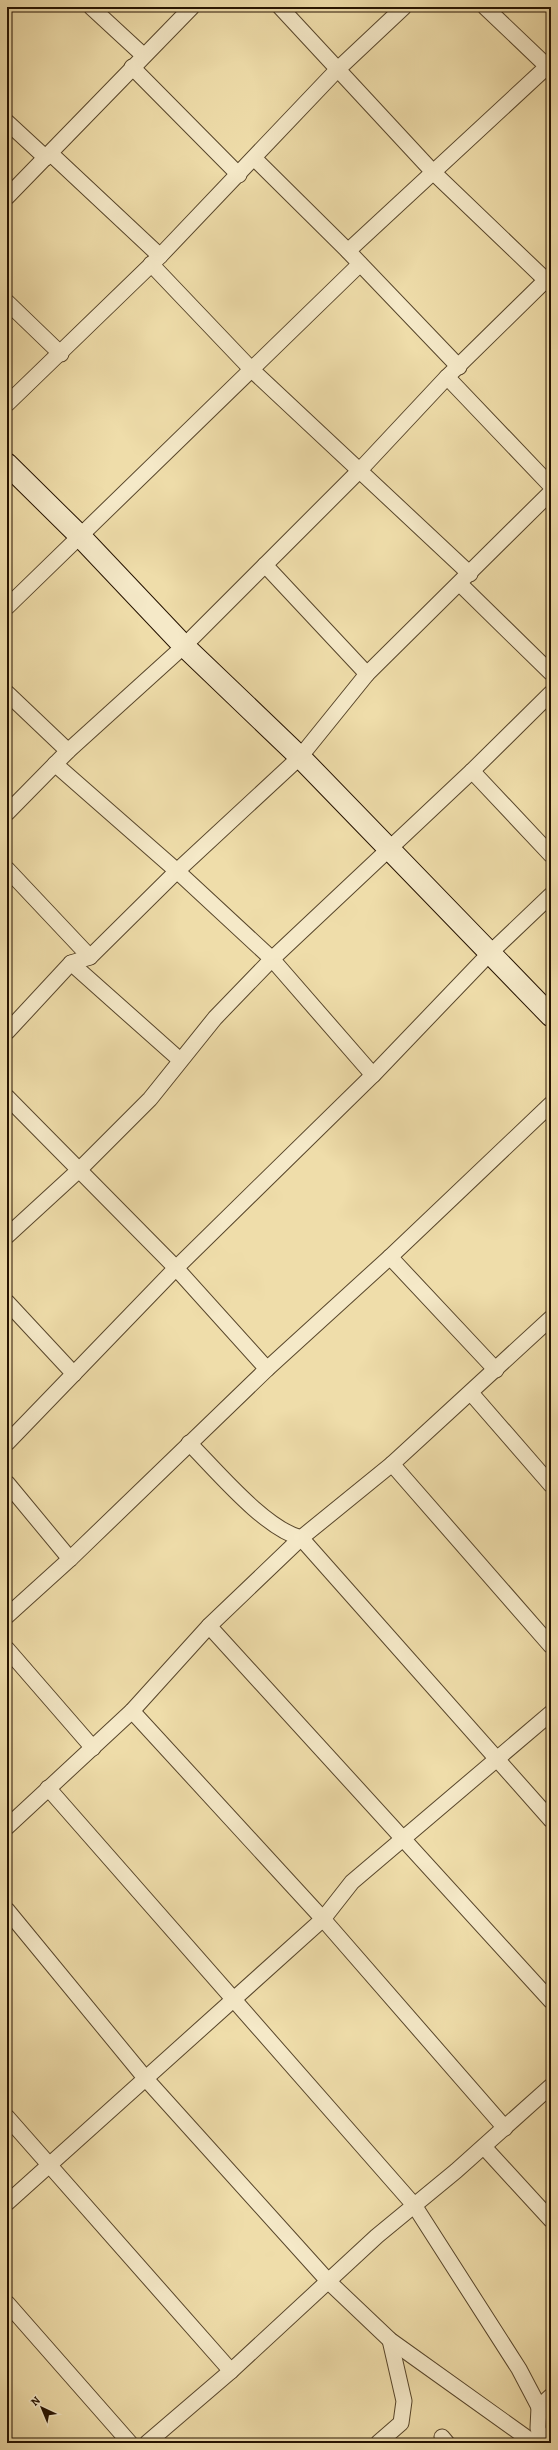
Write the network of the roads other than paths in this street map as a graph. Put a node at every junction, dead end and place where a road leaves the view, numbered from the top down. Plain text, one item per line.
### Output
1 (91, 7) edge
2 (192, 7) edge
3 (280, 7) edge
4 (404, 7) edge
5 (485, 7) edge
6 (143, 56) junction
7 (550, 66) edge
8 (132, 67) junction
9 (337, 70) junction
10 (7, 122) edge
11 (48, 156) junction
12 (254, 158) junction
13 (433, 172) junction
14 (239, 174) junction
15 (7, 197) edge
16 (348, 251) junction
17 (155, 260) junction
18 (360, 264) junction
19 (549, 280) edge
20 (7, 302) edge
21 (61, 354) junction
22 (458, 367) junction
23 (252, 370) junction
24 (447, 377) junction
25 (7, 404) edge
26 (7, 464) edge
27 (359, 471) junction
28 (551, 486) edge
29 (551, 492) edge
30 (79, 535) junction
31 (265, 565) junction
32 (465, 579) junction
33 (7, 607) edge
34 (184, 646) junction
35 (551, 673) edge
36 (367, 674) junction
37 (551, 692) edge
38 (7, 693) edge
39 (68, 751) junction
40 (300, 757) junction
41 (55, 764) junction
42 (472, 771) junction
43 (7, 813) edge
44 (388, 849) junction
45 (551, 855) edge
46 (7, 869) edge
47 (177, 871) junction
48 (551, 895) edge
49 (489, 954) junction
50 (90, 957) junction
51 (272, 959) junction
52 (71, 963) junction
53 (551, 1016) edge
54 (7, 1032) edge
55 (180, 1060) junction
56 (373, 1075) junction
57 (7, 1097) edge
58 (551, 1104) edge
59 (79, 1170) junction
60 (7, 1236) edge
61 (390, 1257) junction
62 (176, 1268) junction
63 (7, 1302) edge
64 (551, 1318) edge
65 (267, 1369) junction
66 (496, 1370) junction
67 (74, 1374) junction
68 (471, 1393) junction
69 (7, 1443) edge
70 (189, 1443) junction
71 (392, 1464) junction
72 (7, 1484) edge
73 (551, 1485) edge
74 (301, 1538) junction
75 (70, 1559) junction
76 (7, 1616) edge
77 (209, 1626) junction
78 (551, 1646) edge
79 (7, 1649) edge
80 (132, 1711) junction
81 (551, 1713) edge
82 (93, 1748) junction
83 (497, 1760) junction
84 (48, 1788) junction
85 (551, 1820) edge
86 (7, 1827) edge
87 (404, 1837) junction
88 (7, 1910) edge
89 (323, 1919) junction
90 (234, 2001) junction
91 (551, 2001) edge
92 (146, 2079) junction
93 (551, 2086) edge
94 (7, 2117) edge
95 (505, 2128) junction
96 (484, 2147) junction
97 (48, 2165) junction
98 (7, 2203) edge
99 (414, 2205) junction
100 (551, 2220) edge
101 (328, 2282) junction
102 (7, 2303) edge
103 (390, 2340) junction
104 (231, 2371) junction
105 (551, 2396) edge
106 (540, 2407) junction
107 (130, 2443) edge
108 (146, 2443) edge
109 (378, 2443) edge
110 (534, 2443) edge
111 (542, 2443) edge

1 - 6 street
2 - 6 street
3 - 9 street
4 - 9 street
5 - 7 street
6 - 8 street
7 - 13 street
8 - 11 street
8 - 14 street
9 - 12 street
9 - 13 street
10 - 11 street
11 - 15 street
11 - 17 street
12 - 14 street
12 - 16 street
13 - 16 street
13 - 19 street
14 - 17 street
16 - 18 street
17 - 21 street
17 - 23 street
18 - 22 street
18 - 23 street
19 - 22 street
20 - 21 street
21 - 25 street
22 - 24 street
23 - 27 street
23 - 30 street
24 - 27 street
24 - 28 street
26 - 30 street
27 - 31 street
27 - 32 street
29 - 32 street
30 - 33 street
30 - 34 street
31 - 34 street
31 - 36 street
32 - 35 street
32 - 36 street
34 - 39 street
34 - 40 street
36 - 40 street
37 - 42 street
38 - 39 street
39 - 41 street
40 - 44 street
40 - 47 street
41 - 43 street
41 - 47 street
42 - 44 street
42 - 45 street
44 - 49 street
44 - 51 street
46 - 50 street
47 - 50 street
47 - 51 street
48 - 49 street
49 - 53 street
49 - 56 street
50 - 52 street
51 - 55 street
51 - 56 street
52 - 54 street
52 - 55 street
55 - 59 street
56 - 62 street
57 - 59 street
58 - 61 street
59 - 60 street
59 - 62 street
61 - 65 street
61 - 66 street
62 - 65 street
62 - 67 street
63 - 67 street
64 - 66 street
65 - 70 street
66 - 68 street
67 - 69 street
68 - 71 street
68 - 73 street
70 - 74 street
70 - 75 street
71 - 74 street
71 - 78 street
72 - 75 street
74 - 77 street
74 - 83 street
75 - 76 street
77 - 80 street
77 - 87 street
79 - 82 street
80 - 82 street
80 - 89 street
81 - 83 street
82 - 84 street
83 - 85 street
83 - 87 street
84 - 86 street
84 - 90 street
87 - 89 street
87 - 91 street
88 - 92 street
89 - 90 street
89 - 95 street
90 - 92 street
90 - 99 street
92 - 97 street
92 - 101 street
93 - 95 street
94 - 97 street
95 - 96 street
96 - 99 street
96 - 100 street
97 - 98 street
97 - 104 street
99 - 101 street
99 - 106 street
101 - 103 street
101 - 104 street
102 - 107 street
103 - 109 street
103 - 110 street
104 - 108 street
105 - 106 street
106 - 111 street

